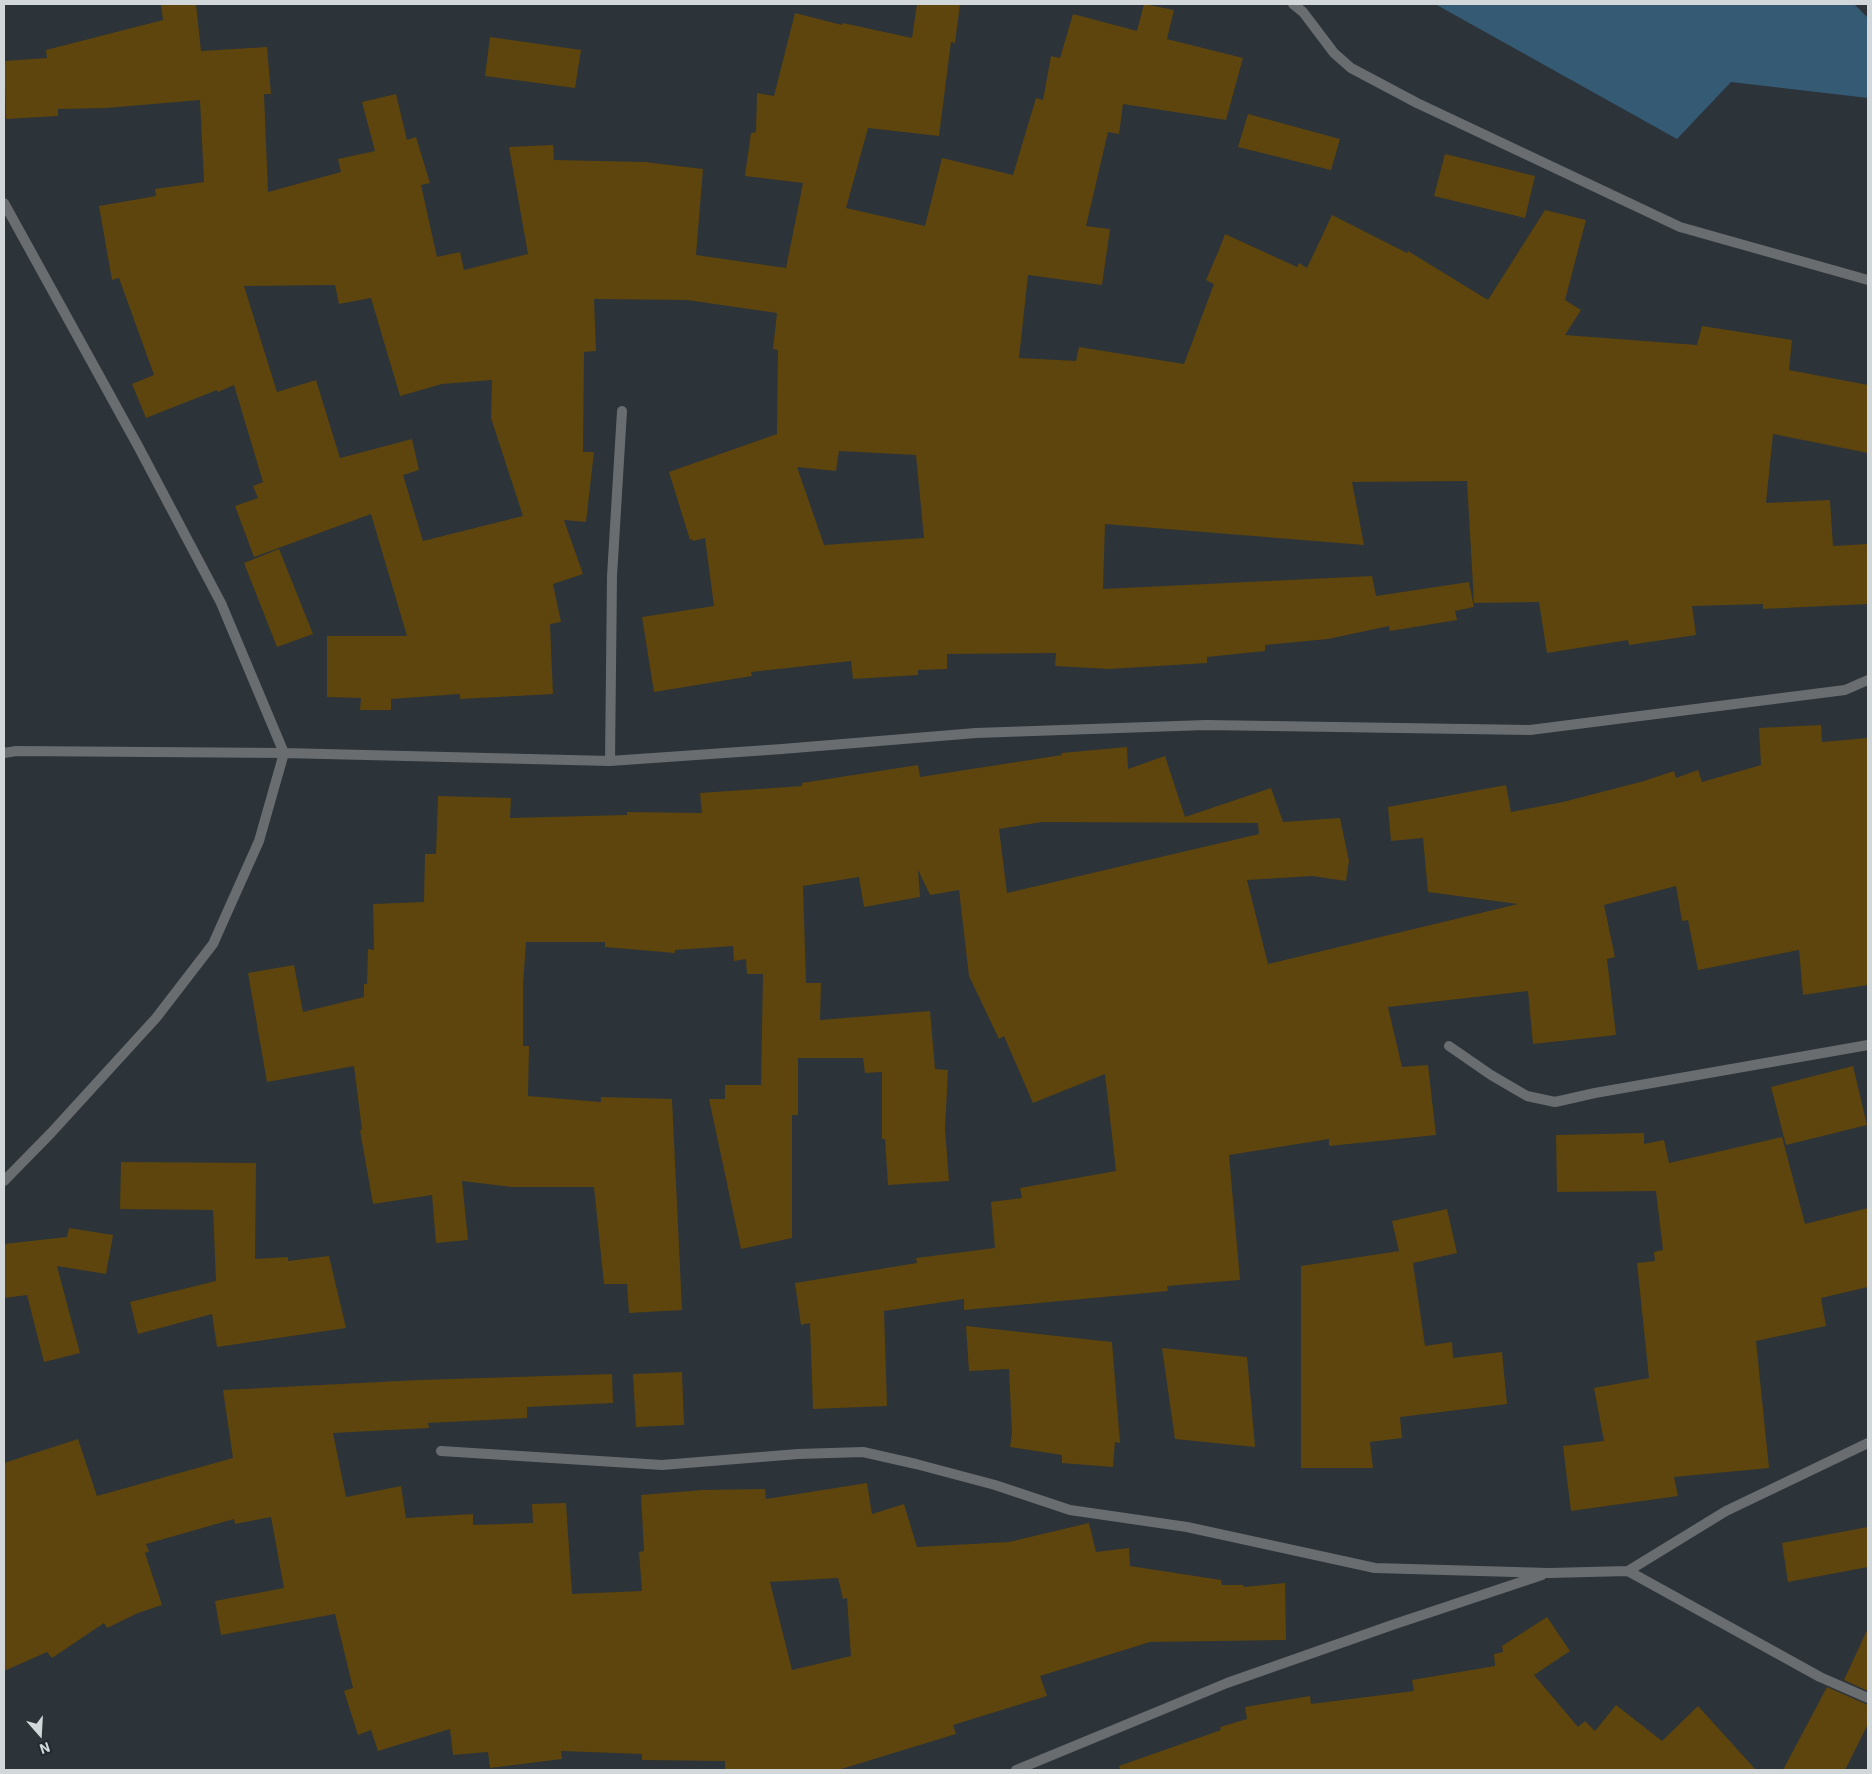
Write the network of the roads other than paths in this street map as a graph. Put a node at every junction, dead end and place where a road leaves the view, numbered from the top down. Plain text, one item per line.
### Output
1 (1294, 4) edge
2 (4, 203) edge
3 (1868, 280) edge
4 (622, 411) dead end
5 (1868, 680) edge
6 (4, 753) edge
7 (284, 753) junction
8 (610, 761) junction
9 (1868, 1045) edge
10 (1449, 1046) dead end
11 (4, 1181) edge
12 (1868, 1443) edge
13 (441, 1451) dead end
14 (1628, 1571) junction
15 (1549, 1573) junction
16 (1868, 1698) edge
17 (1016, 1770) edge

1 - 3 street
2 - 7 street
4 - 8 street
5 - 8 street
6 - 7 street
7 - 8 street
7 - 11 street
9 - 10 street
12 - 14 street
13 - 15 street
14 - 15 street
14 - 16 street
15 - 17 street

